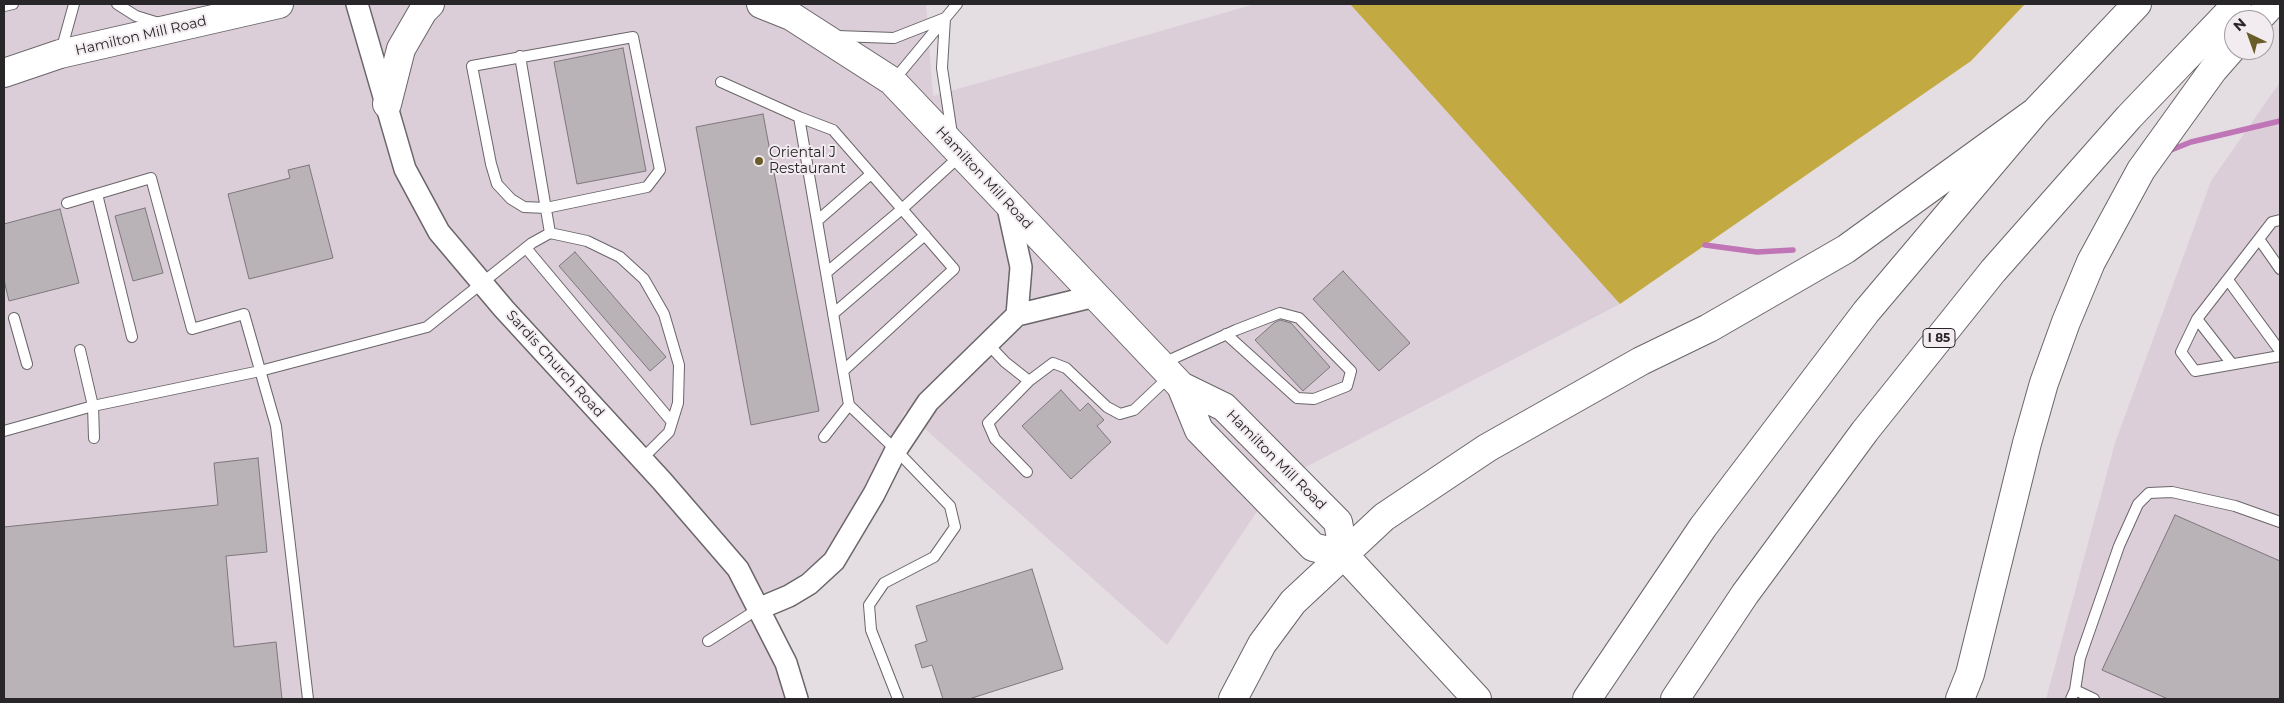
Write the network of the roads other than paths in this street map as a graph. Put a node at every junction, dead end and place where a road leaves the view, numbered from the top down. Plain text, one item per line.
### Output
1 (13, 4) edge
2 (74, 4) edge
3 (117, 4) edge
4 (357, 4) edge
5 (430, 4) edge
6 (761, 4) edge
7 (957, 4) edge
8 (2138, 4) edge
9 (2238, 4) edge
10 (266, 5) edge
11 (4, 6) edge
12 (945, 18) junction
13 (175, 28) junction
14 (821, 35) junction
15 (60, 54) junction
16 (520, 56) junction
17 (2224, 57) edge
18 (4, 73) edge
19 (892, 81) junction
20 (722, 82) dead end
21 (386, 104) junction
22 (2035, 112) junction
23 (799, 117) junction
24 (958, 150) junction
25 (872, 174) junction
26 (97, 194) junction
27 (68, 203) dead end
28 (1007, 203) junction
29 (546, 208) junction
30 (902, 209) junction
31 (2280, 220) edge
32 (817, 221) junction
33 (550, 233) junction
34 (925, 235) junction
35 (2259, 240) junction
36 (526, 248) junction
37 (2280, 269) edge
38 (826, 273) junction
39 (2228, 280) junction
40 (483, 284) junction
41 (1095, 296) junction
42 (833, 314) junction
43 (1016, 315) junction
44 (14, 318) dead end
45 (2197, 319) junction
46 (1226, 334) junction
47 (132, 337) dead end
48 (987, 343) junction
49 (80, 350) dead end
50 (2280, 351) edge
51 (2280, 356) edge
52 (28, 364) dead end
53 (2232, 364) junction
54 (260, 371) junction
55 (843, 371) junction
56 (1170, 375) junction
57 (1029, 381) junction
58 (849, 405) junction
59 (93, 406) junction
60 (672, 422) junction
61 (4, 431) edge
62 (824, 437) dead end
63 (94, 438) dead end
64 (896, 450) junction
65 (642, 459) junction
66 (1027, 472) dead end
67 (2280, 522) edge
68 (1344, 555) junction
69 (758, 610) junction
70 (708, 641) dead end
71 (2073, 695) edge
72 (308, 699) edge
73 (797, 699) edge
74 (898, 699) edge
75 (1232, 699) edge
76 (1477, 699) edge
77 (1587, 699) edge
78 (1675, 699) edge
79 (1960, 699) edge
80 (2094, 699) edge

1 - 11 lane
2 - 15 lane
3 - 13 lane
4 - 21 street, Sardis Church Road
5 - 21 main road
6 - 14 main road, Hamilton Mill Road
7 - 12 lane
8 - 22 main road
9 - 78 main road, I 85
10 - 13 main road, Hamilton Mill Road
12 - 14 lane
12 - 19 lane
12 - 24 lane
13 - 15 main road, Hamilton Mill Road
14 - 19 main road, Hamilton Mill Road
15 - 18 main road, Hamilton Mill Road
16 - 29 lane
16 - 29 lane
16 - 29 lane
17 - 79 main road
19 - 24 main road, Hamilton Mill Road
20 - 23 lane
21 - 40 street, Sardis Church Road
22 - 68 main road
22 - 77 main road
23 - 25 lane
23 - 32 lane
24 - 28 main road, Hamilton Mill Road
24 - 30 lane
25 - 30 lane
25 - 32 lane
26 - 27 lane
26 - 47 lane
26 - 54 lane
28 - 41 main road, Hamilton Mill Road
28 - 43 street
29 - 33 lane
30 - 34 lane
30 - 38 lane
31 - 35 lane
32 - 38 lane
33 - 36 lane
33 - 60 lane
34 - 42 lane
34 - 55 lane
35 - 37 lane
35 - 39 lane
36 - 40 lane
36 - 60 lane
38 - 42 lane
39 - 45 lane
39 - 50 lane
40 - 54 lane
40 - 65 street, Sardis Church Road
41 - 43 street
41 - 56 main road, Hamilton Mill Road
42 - 55 lane
43 - 48 street
44 - 52 lane
45 - 53 lane
45 - 53 lane
46 - 46 lane
46 - 56 lane
48 - 57 lane
48 - 64 street
49 - 59 lane
51 - 53 lane
54 - 59 lane
54 - 72 lane
55 - 58 lane
56 - 57 lane
56 - 68 main road, Hamilton Mill Road
57 - 66 lane
58 - 62 lane
58 - 64 lane
59 - 61 lane
59 - 63 lane
60 - 65 lane
64 - 69 street
64 - 74 lane
65 - 69 street, Sardis Church Road
67 - 71 lane
68 - 75 main road
68 - 76 main road
69 - 70 lane
69 - 73 street, Sardis Church Road
71 - 80 lane

